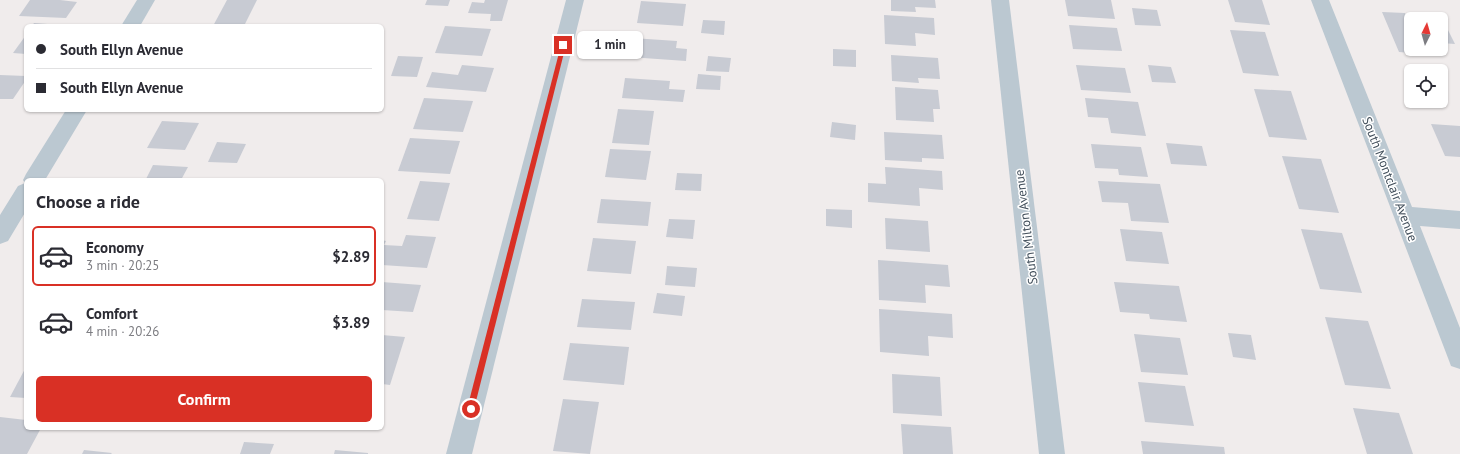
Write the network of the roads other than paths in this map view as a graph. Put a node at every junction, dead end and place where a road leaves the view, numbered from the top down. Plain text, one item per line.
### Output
1 (146, 0) edge
2 (575, 0) edge
3 (1000, 0) edge
4 (1320, 0) edge
5 (131, 24) edge
6 (76, 112) edge
7 (35, 178) edge
8 (24, 195) edge
9 (1405, 216) junction
10 (1460, 220) edge
11 (0, 234) edge
12 (1460, 358) edge
13 (459, 454) edge
14 (1052, 454) edge

1 - 5 street
2 - 13 street
3 - 14 street, South Milton Avenue
4 - 9 street, South Montclair Avenue
6 - 7 street
8 - 11 street
9 - 10 street
9 - 12 street, South Montclair Avenue

